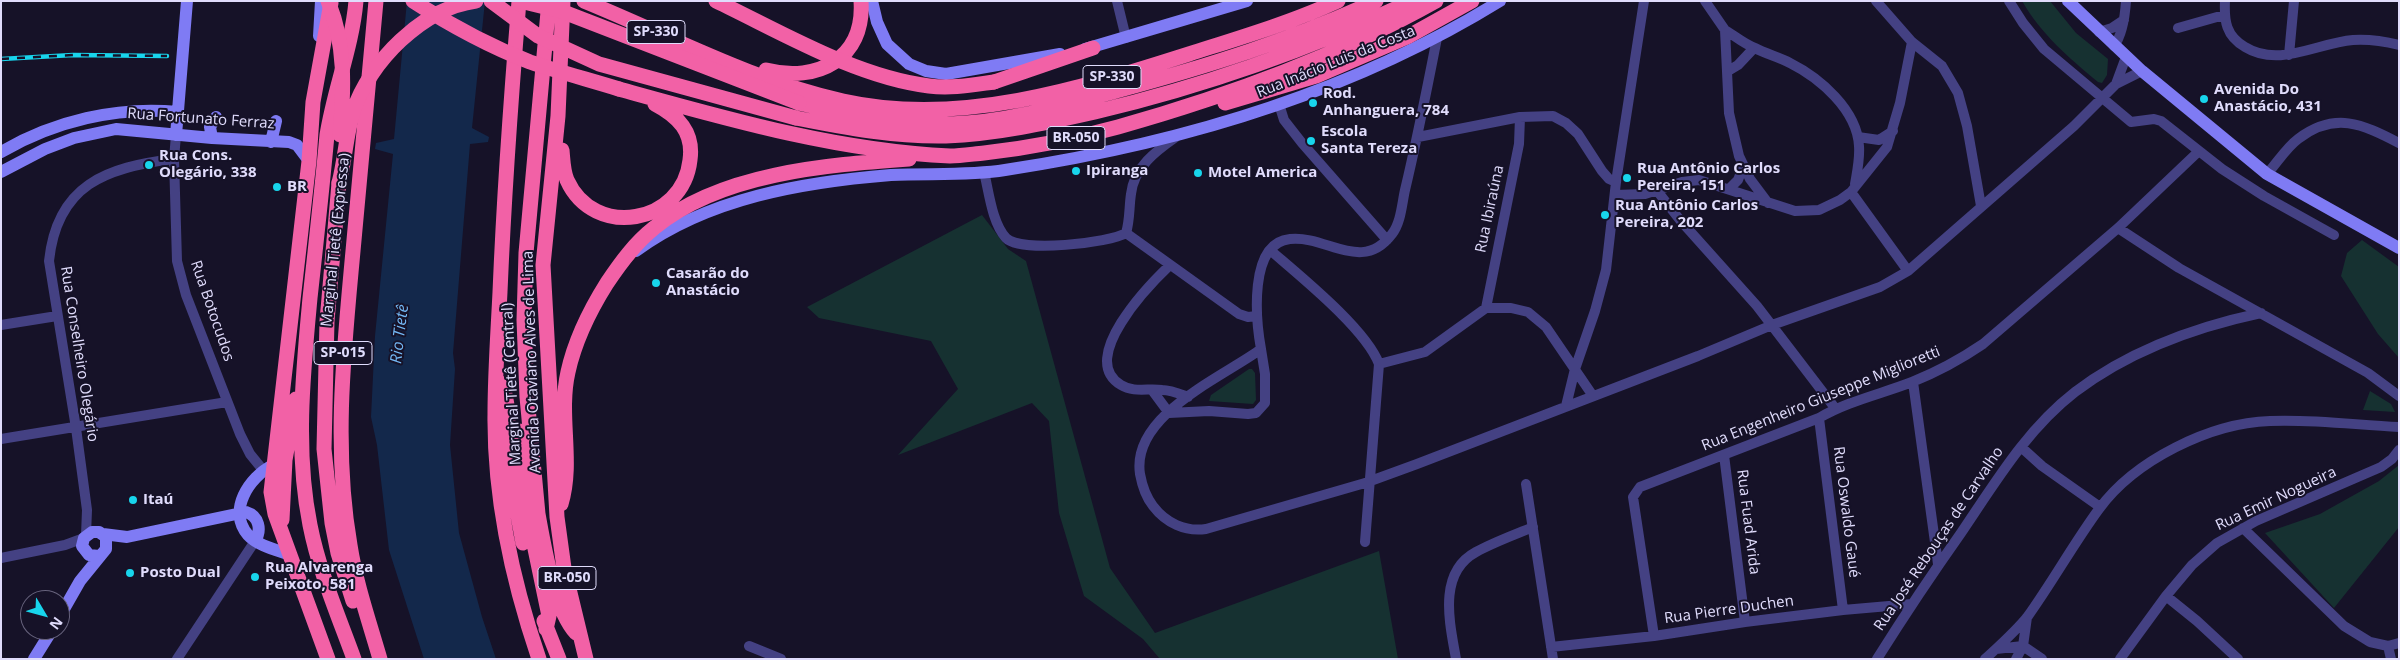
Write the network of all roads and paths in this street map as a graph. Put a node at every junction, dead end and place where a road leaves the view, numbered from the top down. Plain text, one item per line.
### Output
1 (187, 1) edge
2 (321, 1) edge
3 (330, 1) edge
4 (356, 1) edge
5 (376, 1) edge
6 (413, 1) edge
7 (476, 1) edge
8 (491, 1) edge
9 (520, 1) edge
10 (549, 1) edge
11 (563, 1) edge
12 (716, 1) edge
13 (861, 1) edge
14 (872, 1) edge
15 (1116, 1) edge
16 (1247, 1) edge
17 (1317, 1) edge
18 (1338, 1) edge
19 (1376, 1) edge
20 (1412, 1) edge
21 (1436, 1) edge
22 (1472, 1) edge
23 (1500, 1) edge
24 (1644, 1) edge
25 (1705, 1) edge
26 (1876, 1) edge
27 (2009, 1) edge
28 (2068, 1) edge
29 (2126, 1) edge
30 (2225, 1) edge
31 (2294, 1) edge
32 (590, 3) edge
33 (2224, 15) junction
34 (2124, 20) junction
35 (1276, 27) junction
36 (2178, 28) dead end
37 (1725, 30) junction
38 (2099, 32) junction
39 (1126, 38) junction
40 (1437, 38) junction
41 (1912, 42) junction
42 (2399, 45) edge
43 (2114, 46) junction
44 (1093, 48) junction
45 (1754, 48) junction
46 (2288, 55) junction
47 (2126, 57) junction
48 (716, 58) junction
49 (1728, 71) junction
50 (2142, 71) junction
51 (316, 84) junction
52 (2116, 84) junction
53 (638, 94) junction
54 (2102, 100) junction
55 (1198, 104) junction
56 (1279, 104) junction
57 (178, 112) junction
58 (558, 116) junction
59 (1520, 116) junction
60 (216, 117) dead end
61 (276, 121) dead end
62 (1893, 131) junction
63 (176, 135) junction
64 (1178, 136) junction
65 (1418, 136) junction
66 (1858, 137) junction
67 (212, 138) junction
68 (271, 142) junction
69 (2399, 143) edge
70 (2199, 151) junction
71 (1, 152) edge
72 (952, 156) junction
73 (174, 159) junction
74 (309, 161) junction
75 (1743, 167) junction
76 (1, 172) edge
77 (984, 172) junction
78 (2267, 174) junction
79 (1616, 182) junction
80 (339, 184) junction
81 (1853, 188) junction
82 (1729, 189) junction
83 (1658, 192) junction
84 (1615, 195) junction
85 (1768, 203) junction
86 (1982, 206) junction
87 (2118, 228) junction
88 (1126, 233) junction
89 (2334, 235) dead end
90 (1387, 240) junction
91 (2399, 248) edge
92 (1270, 250) junction
93 (1170, 265) junction
94 (618, 266) junction
95 (1908, 271) junction
96 (1486, 308) junction
97 (2261, 313) junction
98 (57, 316) junction
99 (1257, 316) junction
100 (524, 320) junction
101 (327, 321) junction
102 (1, 325) edge
103 (1772, 325) junction
104 (1261, 349) junction
105 (304, 363) junction
106 (1379, 364) junction
107 (1575, 369) junction
108 (496, 378) junction
109 (1913, 382) junction
110 (1152, 390) junction
111 (1191, 395) junction
112 (1593, 396) junction
113 (2399, 396) edge
114 (227, 402) junction
115 (1566, 406) junction
116 (1835, 408) junction
117 (1205, 411) junction
118 (1169, 413) junction
119 (1819, 418) junction
120 (2399, 427) edge
121 (76, 428) junction
122 (1, 438) edge
123 (2021, 446) junction
124 (2399, 450) edge
125 (1724, 455) junction
126 (268, 468) junction
127 (1371, 480) junction
128 (1526, 484) dead end
129 (2100, 507) junction
130 (239, 513) junction
131 (557, 517) junction
132 (1533, 527) junction
133 (2243, 528) junction
134 (281, 530) junction
135 (128, 537) junction
136 (90, 540) junction
137 (255, 541) junction
138 (1365, 542) dead end
139 (101, 555) junction
140 (290, 555) junction
141 (1, 558) edge
142 (1938, 564) junction
143 (80, 580) junction
144 (2166, 596) junction
145 (70, 598) edge
146 (333, 602) junction
147 (1912, 604) junction
148 (1843, 610) junction
149 (2026, 617) junction
150 (1745, 622) junction
151 (546, 629) junction
152 (1654, 636) junction
153 (580, 638) junction
154 (46, 640) edge
155 (2399, 643) edge
156 (748, 646) dead end
157 (2022, 646) junction
158 (2388, 646) junction
159 (1551, 647) junction
160 (1996, 648) junction
161 (34, 659) edge
162 (177, 659) edge
163 (328, 659) edge
164 (354, 659) edge
165 (373, 659) edge
166 (380, 659) edge
167 (539, 659) edge
168 (559, 659) edge
169 (586, 659) edge
170 (781, 659) edge
171 (1456, 659) edge
172 (1553, 659) edge
173 (1877, 659) edge
174 (1985, 659) edge
175 (2016, 659) edge
176 (2042, 659) edge
177 (2120, 659) edge
178 (2238, 659) edge
179 (2391, 659) edge

1 - 57 main road, Rua Botocudos
2 - 51 main road
3 - 51 highway
3 - 80 highway, bridge
4 - 105 highway
5 - 166 highway, Marginal Tietê (Expressa) / SP-015
6 - 53 highway, bridge
7 - 80 highway, bridge
8 - 20 highway, bridge
9 - 19 highway, bridge
9 - 108 highway
10 - 100 highway, Marginal Tietê (Central)
11 - 58 highway, Avenida Otaviano Alves de Lima
12 - 44 highway, bridge
13 - 48 highway
14 - 44 main road
15 - 39 street
16 - 39 main road
17 - 35 highway
18 - 35 highway, SP-330
21 - 55 highway, BR-050
22 - 55 highway
23 - 40 main road, Rua Inácio Luis da Costa
24 - 79 street
25 - 37 street
26 - 41 street
27 - 54 street
28 - 38 main road
29 - 34 street
30 - 33 street
31 - 46 street
32 - 48 highway, SP-330
33 - 36 street
33 - 46 street
34 - 38 street
34 - 43 street
35 - 48 highway, SP-330
37 - 45 street
37 - 49 street
38 - 43 main road
39 - 44 main road
40 - 56 main road, Rua Inácio Luis da Costa
40 - 65 street
41 - 62 street
41 - 86 street
42 - 46 street
43 - 47 main road
45 - 49 street
45 - 66 street
47 - 50 main road
47 - 52 street
49 - 75 street
50 - 52 street
50 - 78 main road
51 - 74 highway
52 - 54 street
53 - 58 highway
53 - 72 highway
54 - 70 street
54 - 86 street
55 - 72 highway, BR-050
56 - 64 main road, Rua Inácio Luis da Costa
56 - 90 street
57 - 63 main road, Rua Botocudos
57 - 71 main road, Rua Fortunato Ferraz
58 - 131 highway, Avenida Otaviano Alves de Lima
59 - 65 street
59 - 79 street
59 - 96 street, Rua Ibiraúna
60 - 67 main road
61 - 68 main road
62 - 66 street
62 - 81 street
63 - 67 main road, Rua Fortunato Ferraz
63 - 73 street, Rua Botocudos
63 - 76 main road, Rua Fortunato Ferraz
64 - 77 main road, Rua Inácio Luis da Costa
64 - 88 street, Rua Inácio Luis da Costa
65 - 90 street
66 - 81 street
67 - 68 main road, Rua Fortunato Ferraz
68 - 74 main road, Rua Fortunato Ferraz
69 - 78 street
70 - 87 street, Rua Engenheiro Giuseppe Miglioretti
70 - 89 street
72 - 94 highway
73 - 98 street, Rua Conselheiro Olegário
73 - 114 street, Rua Botocudos
74 - 126 highway
75 - 82 street
75 - 85 street
77 - 88 street
77 - 94 main road, Rua Inácio Luis da Costa
78 - 91 main road
79 - 84 street
80 - 101 highway
81 - 85 street
81 - 95 street
82 - 83 street
82 - 85 street
83 - 84 street
83 - 103 street
84 - 107 street
86 - 95 street
87 - 97 street
87 - 109 street, Rua Engenheiro Giuseppe Miglioretti
88 - 93 street
90 - 92 street
92 - 99 street
92 - 106 street
93 - 99 street
93 - 110 street
94 - 131 highway
95 - 103 street
96 - 106 street
96 - 107 street
97 - 113 street
97 - 123 street, Rua José Rebouças de Carvalho
98 - 102 street
98 - 121 street, Rua Conselheiro Olegário
99 - 104 street
100 - 151 highway
100 - 153 highway, Marginal Tietê (Central)
101 - 146 highway
101 - 165 highway
103 - 112 street
103 - 116 street
104 - 111 street
104 - 117 street
105 - 134 highway
105 - 146 highway
106 - 127 street
107 - 112 street
107 - 115 street
108 - 151 highway
108 - 167 highway
109 - 116 street, Rua Engenheiro Giuseppe Miglioretti
109 - 142 street
110 - 111 street
110 - 118 street
111 - 117 street
111 - 118 street
112 - 115 street
114 - 121 street
114 - 126 street, Rua Botocudos
115 - 127 street
116 - 119 street, Rua Engenheiro Giuseppe Miglioretti
117 - 118 street
118 - 127 street
119 - 125 street, Rua Engenheiro Giuseppe Miglioretti
119 - 148 street, Rua Oswaldo Gaué
120 - 129 street
121 - 122 street
121 - 136 street, Rua Conselheiro Olegário
123 - 129 street
123 - 142 street, Rua José Rebouças de Carvalho
124 - 133 street, Rua Emir Nogueira
125 - 150 street, Rua Fuad Arida
125 - 152 street, Rua Engenheiro Giuseppe Miglioretti
126 - 130 main road
126 - 134 highway
127 - 138 street
128 - 132 street
129 - 149 street
130 - 135 main road
130 - 137 main road
131 - 153 highway, Avenida Otaviano Alves de Lima / BR-050
132 - 159 street
132 - 171 street
133 - 144 street, Rua Emir Nogueira
133 - 158 street
134 - 140 highway
135 - 136 main road
135 - 139 main road
136 - 139 main road
136 - 139 main road
136 - 141 street
136 - 143 main road
137 - 140 main road
137 - 162 street
139 - 143 main road
140 - 163 highway
142 - 147 street, Rua José Rebouças de Carvalho
143 - 145 main road
144 - 177 street, Rua Emir Nogueira
144 - 178 street
146 - 164 highway
147 - 148 street, Rua Pierre Duchen
147 - 173 street, Rua José Rebouças de Carvalho
148 - 150 street, Rua Pierre Duchen
149 - 157 street
149 - 160 street
150 - 152 street, Rua Pierre Duchen
151 - 168 highway
152 - 159 street, Rua Pierre Duchen
153 - 169 highway, Avenida Otaviano Alves de Lima / BR-050
154 - 161 main road
155 - 158 street
156 - 170 street
157 - 160 street
157 - 175 street
157 - 176 street
158 - 179 street
159 - 172 street
160 - 174 street

